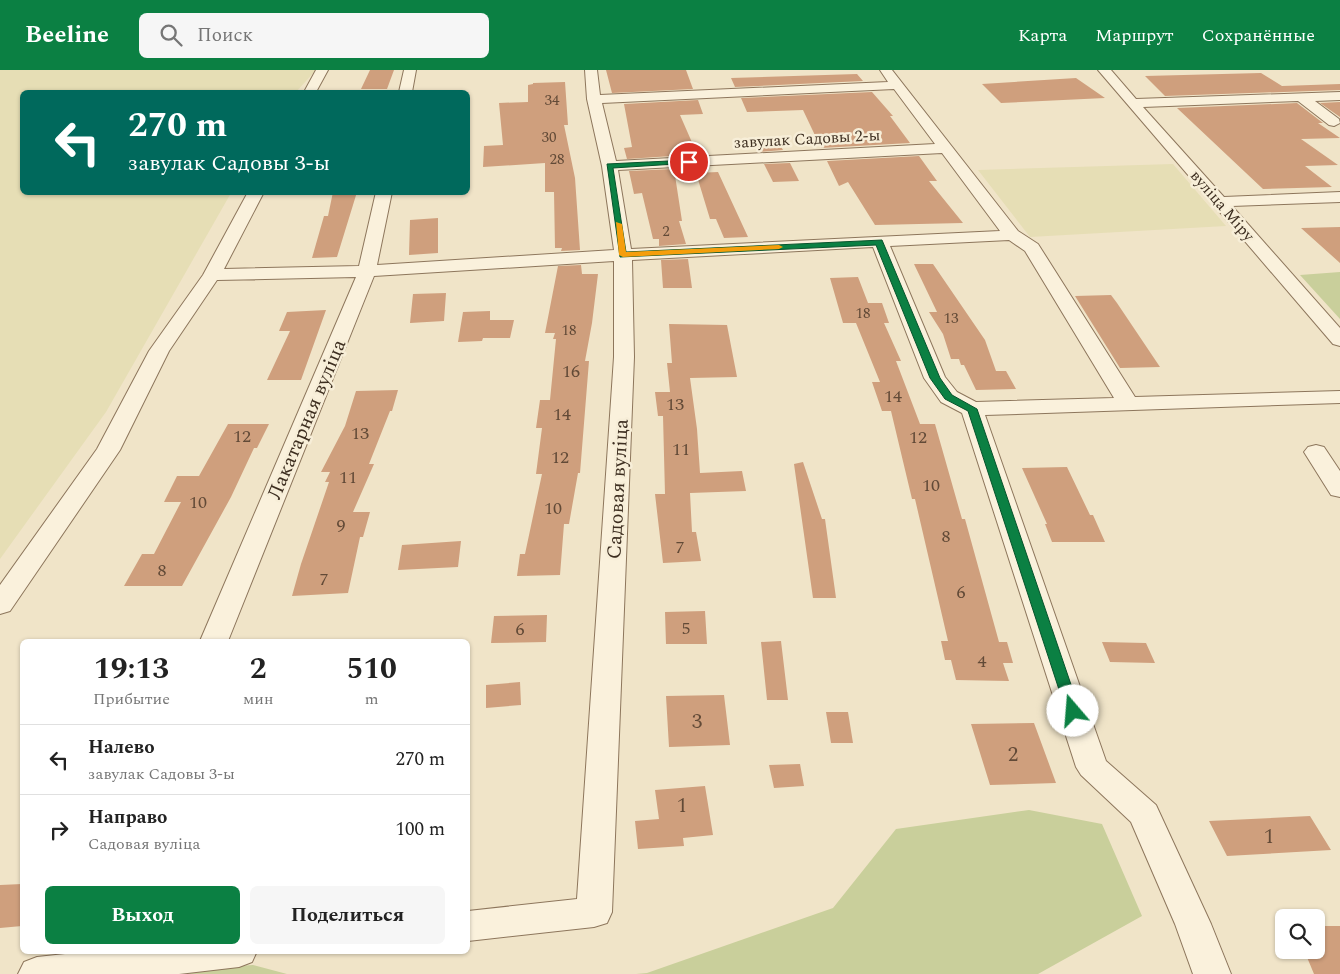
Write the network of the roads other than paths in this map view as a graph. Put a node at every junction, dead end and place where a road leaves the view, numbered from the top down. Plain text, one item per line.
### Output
1 (322, 70) edge
2 (410, 70) edge
3 (590, 70) edge
4 (886, 70) edge
5 (1104, 70) edge
6 (898, 85) junction
7 (311, 90) edge
8 (406, 90) edge
9 (1340, 96) edge
10 (1300, 97) junction
11 (594, 99) junction
12 (1133, 103) junction
13 (1334, 122) dead end
14 (946, 148) junction
15 (610, 166) junction
16 (254, 195) edge
17 (383, 195) edge
18 (1340, 197) edge
19 (1221, 202) junction
20 (1012, 236) junction
21 (879, 242) junction
22 (623, 255) junction
23 (367, 272) junction
24 (212, 276) junction
25 (1340, 340) edge
26 (1340, 397) edge
27 (1128, 403) junction
28 (972, 409) junction
29 (1316, 452) dead end
30 (1340, 490) edge
31 (0, 605) edge
32 (215, 639) edge
33 (470, 926) edge
34 (186, 954) edge
35 (81, 960) edge
36 (37, 974) edge
37 (1212, 974) edge

1 - 7 street
2 - 8 street
3 - 11 street, Садовая вуліца
4 - 6 street
5 - 12 street, вуліца Міру
6 - 11 street
6 - 14 street
9 - 10 street
10 - 12 street
10 - 13 street
11 - 15 street, Садовая вуліца
12 - 19 street, вуліца Міру
14 - 15 street, завулак Садовы 2-ы
14 - 20 street
15 - 22 street, Садовая вуліца
16 - 24 street
17 - 23 street, Лакатарная вуліца
18 - 19 street
19 - 25 street, вуліца Міру
20 - 21 street
20 - 27 street
21 - 22 street
21 - 28 street
22 - 23 street
22 - 33 street, Садовая вуліца
23 - 24 street
23 - 32 street, Лакатарная вуліца
24 - 31 street
26 - 27 street
27 - 28 street
28 - 37 street
29 - 30 street
34 - 35 street
35 - 36 street

